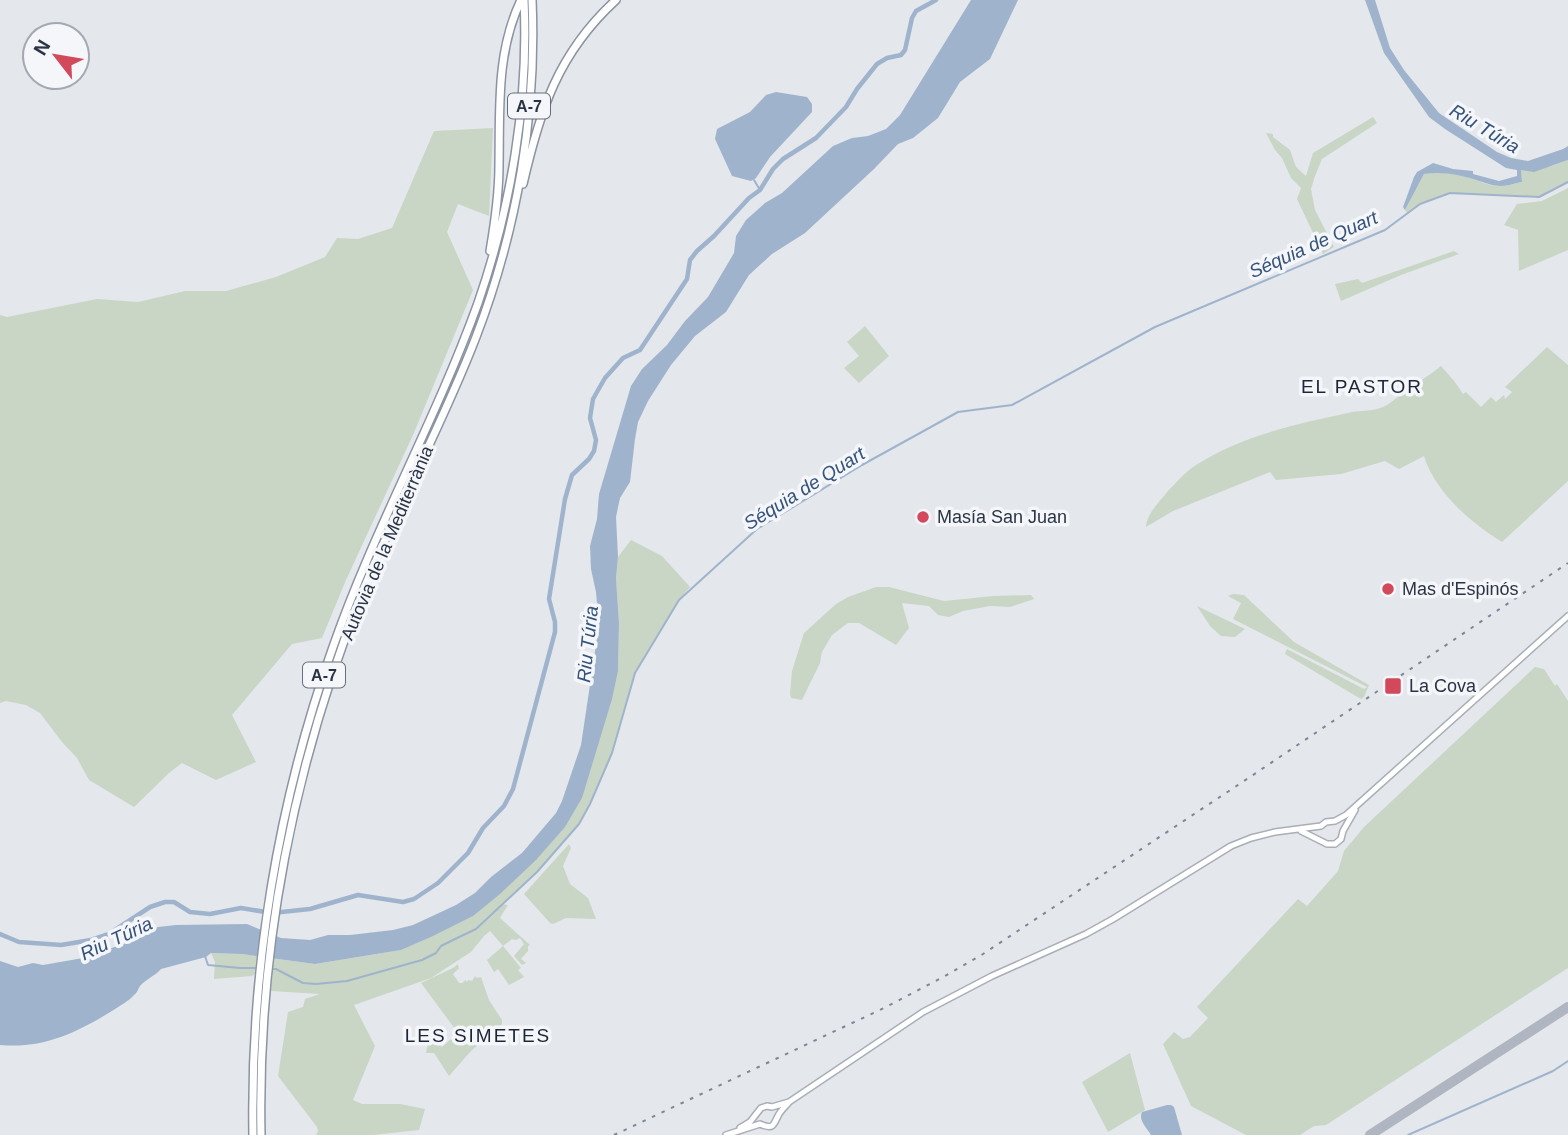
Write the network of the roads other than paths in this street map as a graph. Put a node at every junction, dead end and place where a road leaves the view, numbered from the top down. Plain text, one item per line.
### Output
1 (522, 0) edge
2 (532, 0) edge
3 (616, 0) edge
4 (514, 211) junction
5 (478, 302) junction
6 (1568, 616) edge
7 (1359, 805) junction
8 (1335, 821) junction
9 (1321, 826) junction
10 (1294, 830) junction
11 (1343, 831) junction
12 (1322, 840) junction
13 (278, 878) junction
14 (260, 1019) junction
15 (789, 1102) junction
16 (772, 1107) junction
17 (757, 1115) junction
18 (778, 1116) junction
19 (760, 1124) junction
20 (734, 1132) junction
21 (253, 1135) edge
22 (261, 1135) edge
23 (726, 1135) edge

1 - 5 highway, Autovia de la Mediterrània / A-7
1 - 5 highway
2 - 4 highway, Autovia de la Mediterrània / A-7
3 - 4 highway
4 - 13 highway, Autovia de la Mediterrània / A-7
5 - 13 highway, Autovia de la Mediterrània / A-7
6 - 7 main road
7 - 8 main road
7 - 11 main road
8 - 9 main road
8 - 11 main road
9 - 10 main road
9 - 12 main road
10 - 12 main road
10 - 15 main road
11 - 12 main road
13 - 14 highway, Autovia de la Mediterrània / A-7
14 - 21 highway, Autovia de la Mediterrània / A-7
14 - 22 highway, Autovia de la Mediterrània / A-7
15 - 16 main road
15 - 18 main road
16 - 17 main road
16 - 18 main road
17 - 19 main road
17 - 20 main road
18 - 19 main road
19 - 20 main road
20 - 23 main road

